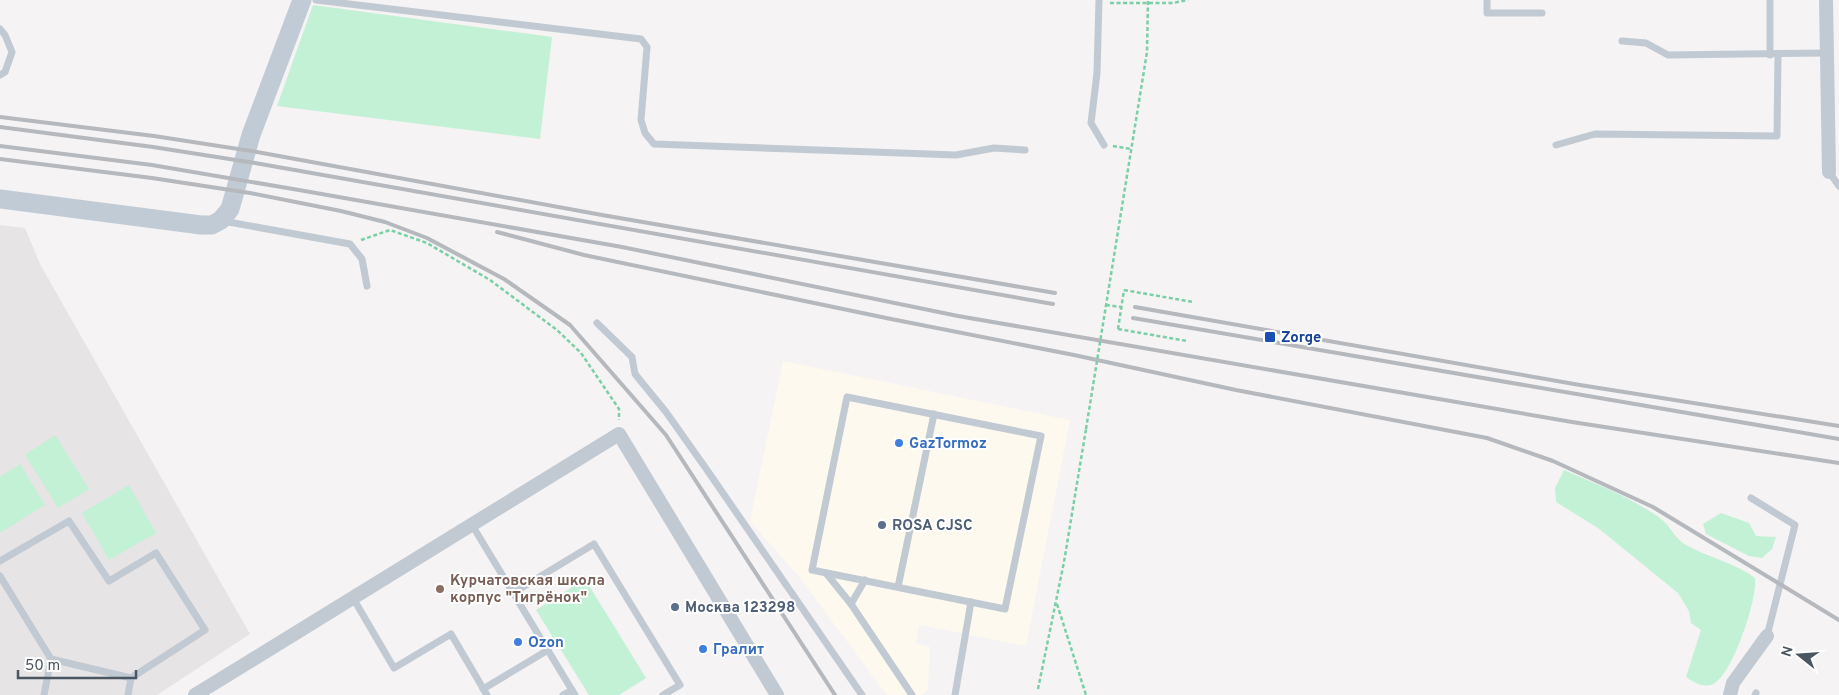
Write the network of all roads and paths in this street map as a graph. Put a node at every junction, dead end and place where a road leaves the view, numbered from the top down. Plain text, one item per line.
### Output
1 (302, 0) edge
2 (316, 0) edge
3 (1148, 0) edge
4 (1188, 0) edge
5 (1487, 0) edge
6 (1770, 0) edge
7 (1826, 0) edge
8 (1099, 1) edge
9 (1542, 13) dead end
10 (0, 30) edge
11 (1622, 41) dead end
12 (1827, 53) junction
13 (1770, 54) junction
14 (1778, 54) junction
15 (0, 75) edge
16 (1104, 145) joint
17 (1556, 145) dead end
18 (1131, 149) junction
19 (1025, 150) dead end
20 (1829, 172) joint
21 (1839, 186) edge
22 (0, 199) edge
23 (221, 220) junction
24 (350, 244) junction
25 (367, 286) dead end
26 (1193, 302) dead end
27 (1106, 305) junction
28 (1121, 307) junction
29 (597, 323) dead end
30 (1187, 341) dead end
31 (934, 414) junction
32 (619, 434) junction
33 (1751, 498) dead end
34 (472, 525) junction
35 (0, 562) edge
36 (826, 573) junction
37 (0, 576) edge
38 (865, 580) junction
39 (898, 587) junction
40 (513, 593) junction
41 (353, 598) junction
42 (971, 602) junction
43 (1056, 602) junction
44 (851, 604) junction
45 (1767, 636) joint
46 (548, 650) junction
47 (50, 659) junction
48 (131, 678) junction
49 (1038, 689) dead end
50 (485, 692) edge
51 (574, 692) edge
52 (203, 693) edge
53 (44, 695) edge
54 (128, 695) edge
55 (563, 695) edge
56 (663, 695) edge
57 (777, 695) edge
58 (862, 695) edge
59 (912, 695) edge
60 (956, 695) edge
61 (1086, 695) edge
62 (1730, 695) edge

1 - 23 street
2 - 19 lane
3 - 18 path, bridge
4 - 8 path
5 - 9 lane
6 - 13 lane
7 - 12 street
8 - 16 lane
10 - 15 lane
11 - 13 lane
12 - 14 lane
12 - 20 street
13 - 14 lane
14 - 17 lane
16 - 18 path
18 - 27 path, bridge
20 - 21 lane
22 - 23 street
23 - 24 lane
24 - 25 lane
24 - 32 path
26 - 28 path, bridge
27 - 28 path
27 - 43 path, bridge
28 - 30 path, bridge
29 - 58 lane
31 - 36 lane
31 - 39 lane
31 - 42 lane
32 - 34 street
32 - 57 street
33 - 45 lane
34 - 40 lane
34 - 41 street
35 - 48 lane
36 - 38 lane
36 - 44 lane
37 - 47 lane
38 - 39 lane
38 - 44 lane
39 - 42 lane
40 - 46 lane
40 - 56 lane
41 - 50 lane
41 - 52 street
42 - 60 lane
43 - 49 path
43 - 61 path
44 - 59 lane
45 - 62 street
46 - 50 lane
46 - 51 lane
47 - 48 lane
47 - 53 lane
48 - 54 lane
51 - 55 lane

